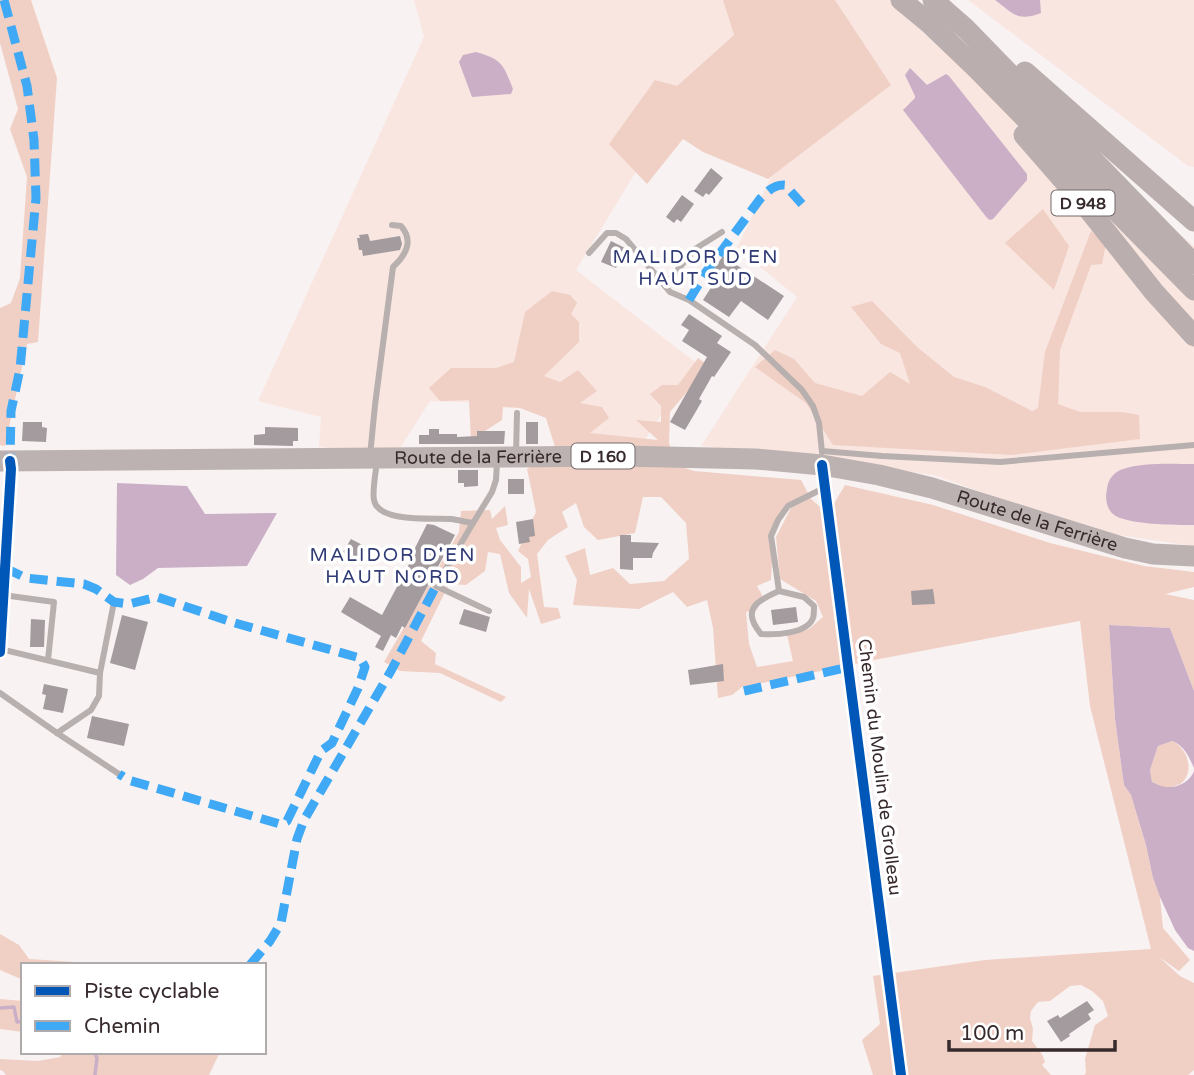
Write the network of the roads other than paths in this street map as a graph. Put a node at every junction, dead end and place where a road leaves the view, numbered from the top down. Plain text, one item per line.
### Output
1 (901, 0) edge
2 (933, 0) edge
3 (966, 29) junction
4 (976, 68) junction
5 (1194, 221) edge
6 (392, 225) dead end
7 (722, 232) dead end
8 (589, 253) dead end
9 (1194, 264) edge
10 (665, 285) junction
11 (1194, 290) edge
12 (1194, 336) edge
13 (517, 413) dead end
14 (1194, 445) edge
15 (507, 457) junction
16 (373, 458) junction
17 (822, 458) junction
18 (5, 461) edge
19 (826, 487) junction
20 (473, 523) junction
21 (1194, 556) edge
22 (779, 591) junction
23 (3, 595) junction
24 (114, 602) dead end
25 (489, 611) dead end
26 (0, 651) edge
27 (48, 660) junction
28 (100, 673) junction
29 (0, 693) edge
30 (57, 733) junction
31 (119, 774) dead end
32 (901, 1075) edge

1 - 4 highway, D 948
2 - 3 highway, D 948
3 - 5 highway, D 948
3 - 9 highway, D 948
4 - 11 highway, D 948
4 - 12 highway, D 948
6 - 16 lane
7 - 10 lane
8 - 10 lane
10 - 17 lane
13 - 15 lane
14 - 17 lane
15 - 16 main road, Route de la Ferrière / D 160
15 - 17 main road, Route de la Ferrière / D 160
15 - 20 lane
16 - 18 main road, Route de la Ferrière / D 160
16 - 20 lane
17 - 19 street, Chemin du Moulin de Grolleau
17 - 21 main road, Route de la Ferrière / D 160
18 - 23 street
19 - 22 lane
19 - 32 street, Chemin du Moulin de Grolleau
20 - 25 lane
22 - 22 lane
23 - 26 street
23 - 27 lane
24 - 28 lane
26 - 27 lane
27 - 28 lane
28 - 30 lane
29 - 30 lane
30 - 31 lane

